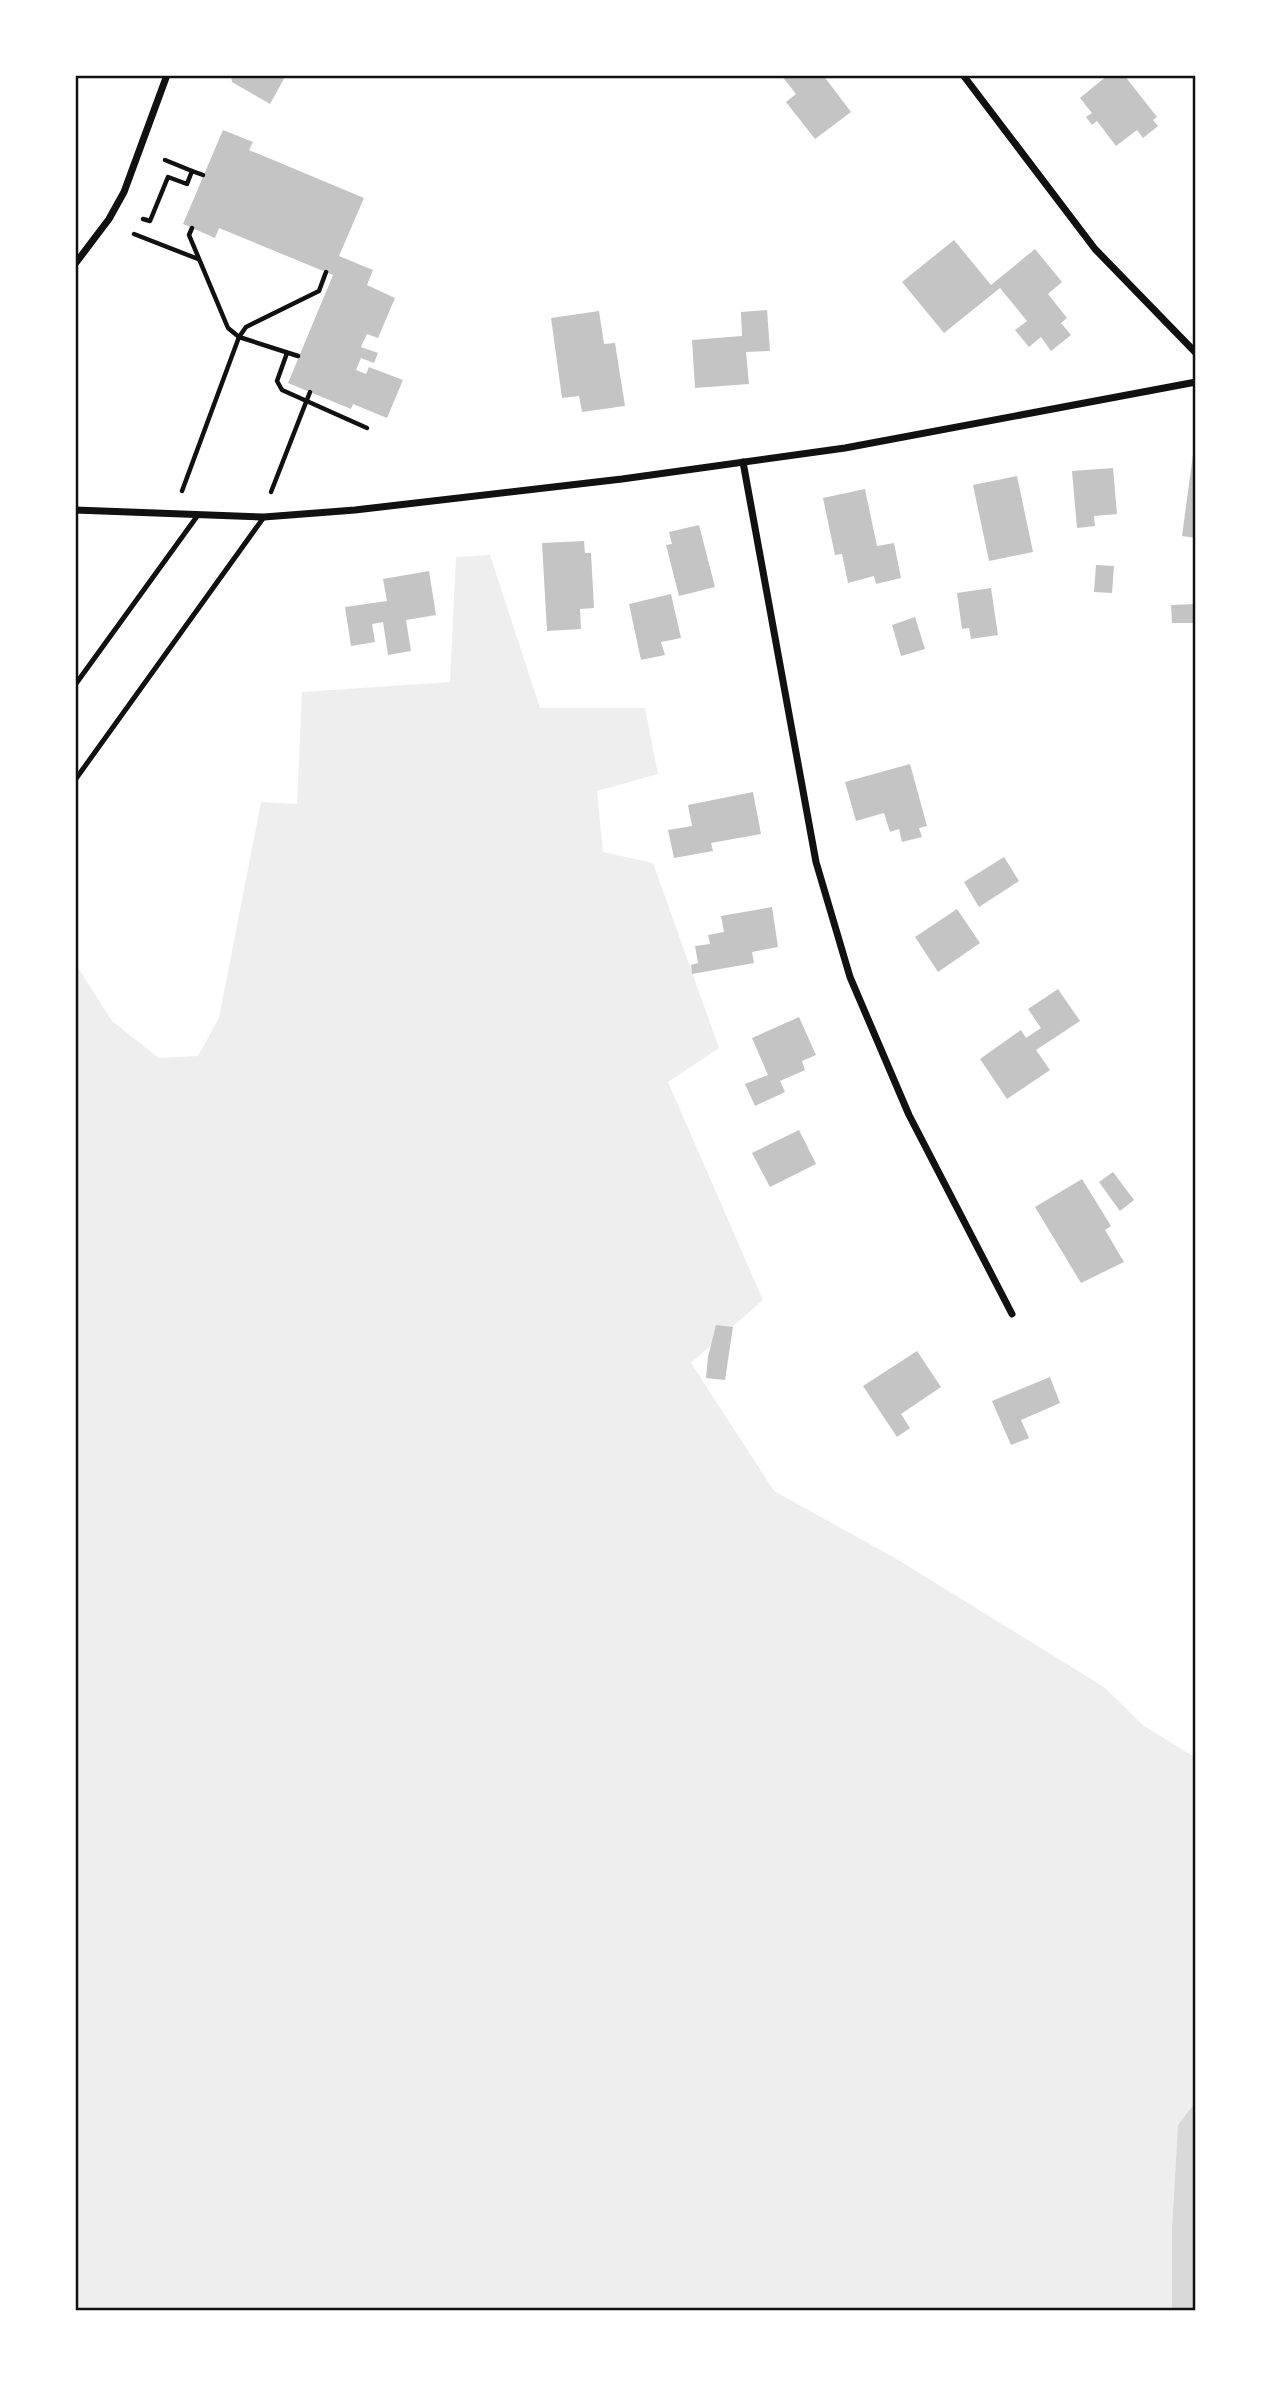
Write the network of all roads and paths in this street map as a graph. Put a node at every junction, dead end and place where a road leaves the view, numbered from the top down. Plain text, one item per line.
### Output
1 (167, 75) edge
2 (963, 75) edge
3 (165, 160) dead end
4 (192, 171) junction
5 (204, 175) dead end
6 (143, 219) dead end
7 (192, 228) dead end
8 (134, 234) dead end
9 (200, 260) junction
10 (75, 264) edge
11 (326, 272) dead end
12 (239, 337) junction
13 (286, 353) junction
14 (1196, 353) edge
15 (298, 356) dead end
16 (1196, 382) edge
17 (310, 392) dead end
18 (306, 401) junction
19 (368, 428) dead end
20 (743, 462) junction
21 (182, 491) dead end
22 (271, 492) dead end
23 (75, 510) edge
24 (198, 515) junction
25 (264, 517) junction
26 (75, 685) edge
27 (75, 780) edge
28 (1012, 1314) dead end

1 - 10 street
2 - 14 street
3 - 4 path
4 - 5 path
4 - 6 path
7 - 9 path
8 - 9 path
9 - 12 path
11 - 12 path
12 - 13 path
12 - 21 path
13 - 15 path
13 - 18 path
16 - 20 street
17 - 18 path
18 - 19 path
18 - 22 path
20 - 25 street
20 - 28 street
23 - 24 street
24 - 25 street
24 - 26 lane
25 - 27 lane

